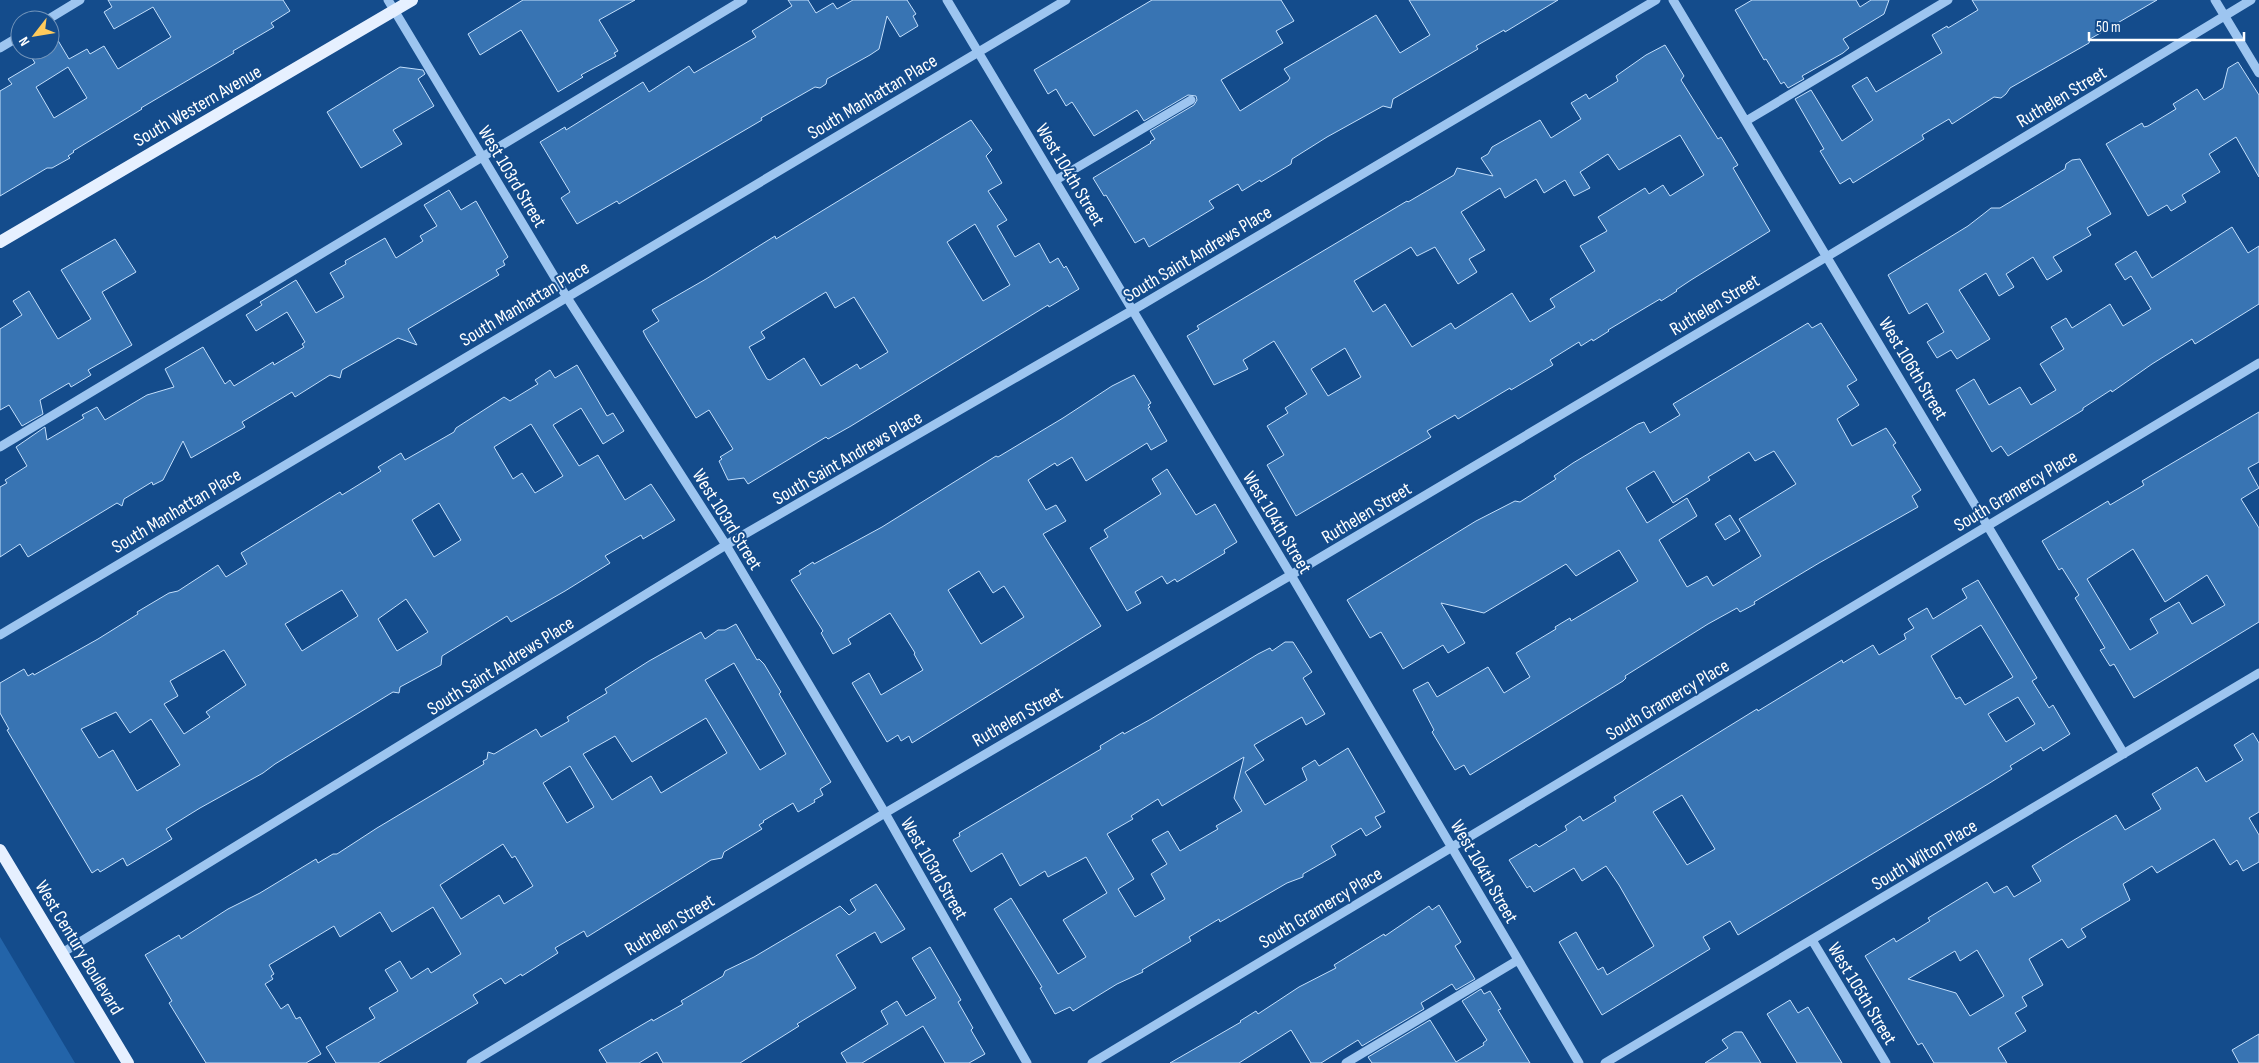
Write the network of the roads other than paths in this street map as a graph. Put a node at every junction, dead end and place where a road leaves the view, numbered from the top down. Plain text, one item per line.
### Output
1 (80, 0) edge
2 (412, 0) edge
3 (742, 0) edge
4 (947, 0) edge
5 (1066, 0) edge
6 (1656, 0) edge
7 (1673, 0) edge
8 (1948, 0) edge
9 (2215, 0) edge
10 (2251, 0) edge
11 (392, 5) edge
12 (60, 12) edge
13 (2225, 16) junction
14 (978, 52) junction
15 (2259, 73) edge
16 (1191, 100) dead end
17 (1746, 121) junction
18 (482, 156) junction
19 (1056, 180) junction
20 (0, 242) edge
21 (1828, 256) junction
22 (566, 296) junction
23 (1133, 310) junction
24 (2259, 363) edge
25 (0, 447) edge
26 (1989, 525) junction
27 (726, 545) junction
28 (1291, 575) junction
29 (0, 635) edge
30 (2259, 673) edge
31 (2124, 754) junction
32 (885, 812) junction
33 (1452, 846) junction
34 (0, 850) edge
35 (1812, 940) junction
36 (62, 953) junction
37 (1518, 960) junction
38 (128, 1063) edge
39 (471, 1063) edge
40 (1027, 1063) edge
41 (1092, 1063) edge
42 (1346, 1063) edge
43 (1578, 1063) edge
44 (1605, 1063) edge
45 (1886, 1063) edge

1 - 12 street
2 - 11 main road, South Western Avenue
3 - 18 street
4 - 14 street, West 104th Street
5 - 14 street, South Manhattan Place
6 - 23 street, South Saint Andrews Place
7 - 17 street, West 106th Street
8 - 17 street
9 - 13 street
10 - 13 street, Ruthelen Street
11 - 18 street, West 103rd Street
11 - 20 main road, South Western Avenue
13 - 15 street
13 - 21 street, Ruthelen Street
14 - 19 street, West 104th Street
14 - 22 street, South Manhattan Place
16 - 19 street
17 - 21 street, West 106th Street
18 - 22 street, West 103rd Street
18 - 25 street
19 - 23 street, West 104th Street
21 - 26 street, West 106th Street
21 - 28 street, Ruthelen Street
22 - 27 street, West 103rd Street
22 - 29 street, South Manhattan Place
23 - 27 street, South Saint Andrews Place
23 - 28 street, West 104th Street
24 - 26 street, South Gramercy Place
26 - 31 street, West 106th Street
26 - 33 street, South Gramercy Place
27 - 32 street, West 103rd Street
27 - 36 street, South Saint Andrews Place
28 - 32 street, Ruthelen Street
28 - 33 street, West 104th Street
30 - 31 street, South Wilton Place
31 - 35 street, South Wilton Place
32 - 39 street, Ruthelen Street
32 - 40 street, West 103rd Street
33 - 37 street, West 104th Street
33 - 41 street, South Gramercy Place
34 - 36 main road, West Century Boulevard
35 - 44 street, South Wilton Place
35 - 45 street, West 105th Street
36 - 38 main road, West Century Boulevard
37 - 42 street
37 - 43 street, West 104th Street

